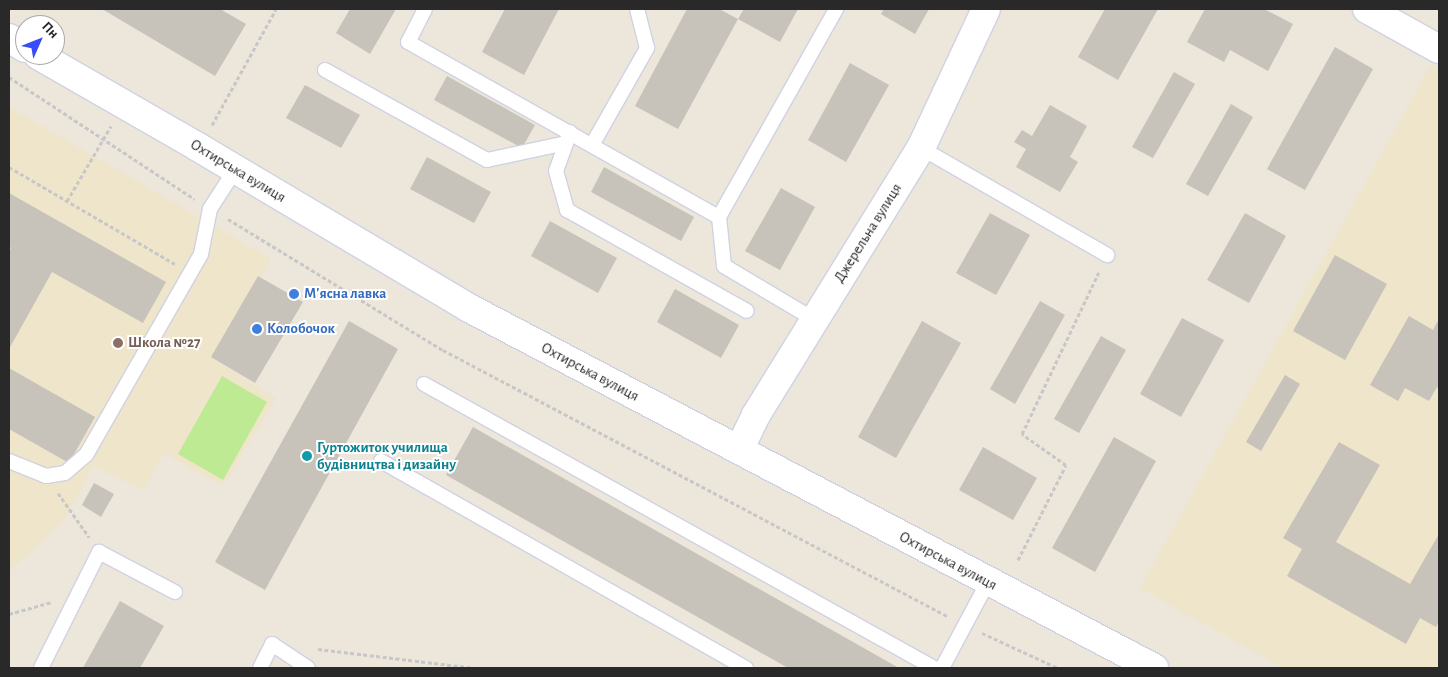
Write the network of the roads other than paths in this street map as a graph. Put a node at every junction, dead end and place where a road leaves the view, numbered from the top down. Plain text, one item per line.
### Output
1 (425, 9) edge
2 (637, 9) edge
3 (836, 9) edge
4 (986, 9) edge
5 (1367, 9) edge
6 (1439, 50) edge
7 (56, 65) edge
8 (325, 70) dead end
9 (568, 138) junction
10 (592, 145) junction
11 (921, 148) junction
12 (235, 170) junction
13 (718, 217) junction
14 (1107, 255) road end
15 (747, 312) dead end
16 (815, 320) junction
17 (424, 384) dead end
18 (738, 450) junction
19 (9, 461) edge
20 (381, 461) dead end
21 (988, 582) junction
22 (175, 592) dead end
23 (41, 668) edge
24 (260, 668) edge
25 (308, 668) edge
26 (746, 668) edge
27 (934, 668) edge
28 (942, 668) edge
29 (1154, 668) edge

1 - 9 lane
2 - 10 lane
3 - 13 lane
4 - 11 street, Джерельна вулиця
5 - 6 street
7 - 12 street, Охтирська вулиця
8 - 9 lane
9 - 10 lane
9 - 15 lane
10 - 13 lane
11 - 14 lane
11 - 16 street, Джерельна вулиця
12 - 18 street, Охтирська вулиця
12 - 19 lane
13 - 16 lane
16 - 18 street, Джерельна вулиця
17 - 27 lane
18 - 21 street, Охтирська вулиця
20 - 26 lane
21 - 28 lane
21 - 29 street, Охтирська вулиця
22 - 23 lane
24 - 25 lane

